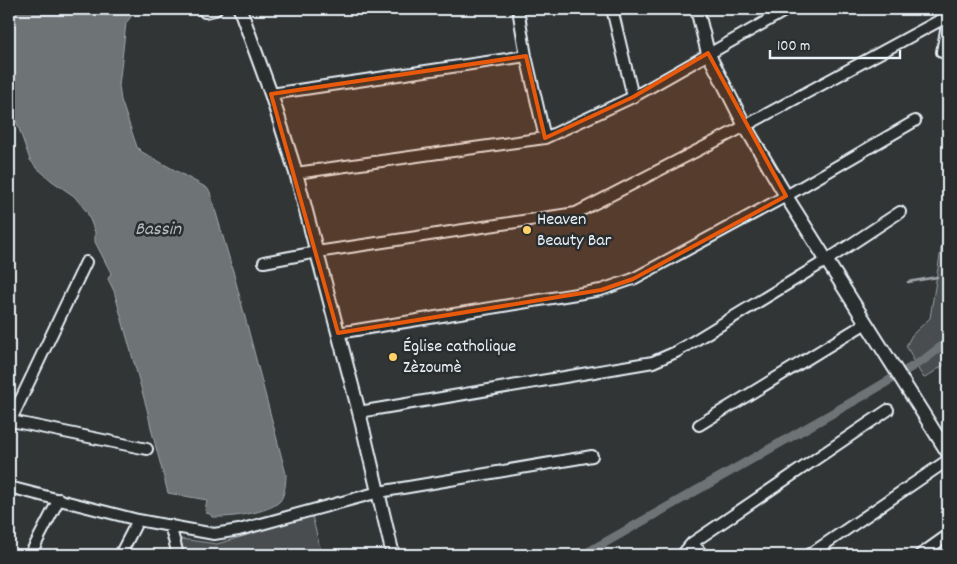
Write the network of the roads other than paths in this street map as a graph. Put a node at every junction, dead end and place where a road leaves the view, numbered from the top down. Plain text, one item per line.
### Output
1 (207, 9) edge
2 (215, 9) edge
3 (230, 9) edge
4 (518, 9) edge
5 (612, 9) edge
6 (697, 9) edge
7 (788, 9) edge
8 (241, 12) edge
9 (948, 16) edge
10 (948, 20) edge
11 (942, 52) dead end
12 (708, 54) junction
13 (526, 56) junction
14 (271, 94) junction
15 (633, 97) junction
16 (915, 121) dead end
17 (745, 126) junction
18 (545, 138) junction
19 (296, 173) junction
20 (786, 196) junction
21 (900, 212) dead end
22 (317, 252) junction
23 (826, 260) junction
24 (86, 262) dead end
25 (264, 262) dead end
26 (866, 323) junction
27 (338, 333) junction
28 (888, 410) dead end
29 (359, 412) junction
30 (10, 422) edge
31 (699, 425) dead end
32 (147, 449) dead end
33 (948, 453) edge
34 (592, 456) dead end
35 (948, 460) edge
36 (9, 487) edge
37 (379, 492) junction
38 (59, 499) junction
39 (138, 520) junction
40 (170, 526) junction
41 (948, 535) edge
42 (692, 543) junction
43 (30, 555) edge
44 (120, 555) edge
45 (178, 555) edge
46 (393, 555) edge
47 (682, 555) edge
48 (703, 555) edge
49 (809, 555) edge
50 (920, 555) edge

1 - 2 street
3 - 8 street
4 - 13 street
5 - 15 street
6 - 12 street
7 - 12 street
8 - 14 street
9 - 17 street
10 - 11 street
12 - 15 street
12 - 17 street
13 - 14 street
13 - 18 street
14 - 19 street
15 - 18 street
16 - 20 street
17 - 20 street
17 - 22 street
18 - 19 street
19 - 22 street
20 - 23 street
20 - 27 street
21 - 23 street
22 - 25 street
22 - 27 street
23 - 26 street
23 - 29 street
24 - 30 street
26 - 31 street
26 - 33 street
27 - 29 street
28 - 42 street
29 - 37 street
30 - 32 street
34 - 37 street
35 - 49 street
36 - 38 street
37 - 40 street
37 - 46 street
38 - 39 street
38 - 43 street
39 - 40 street
39 - 44 street
40 - 45 street
41 - 50 street
42 - 47 street
42 - 48 street

